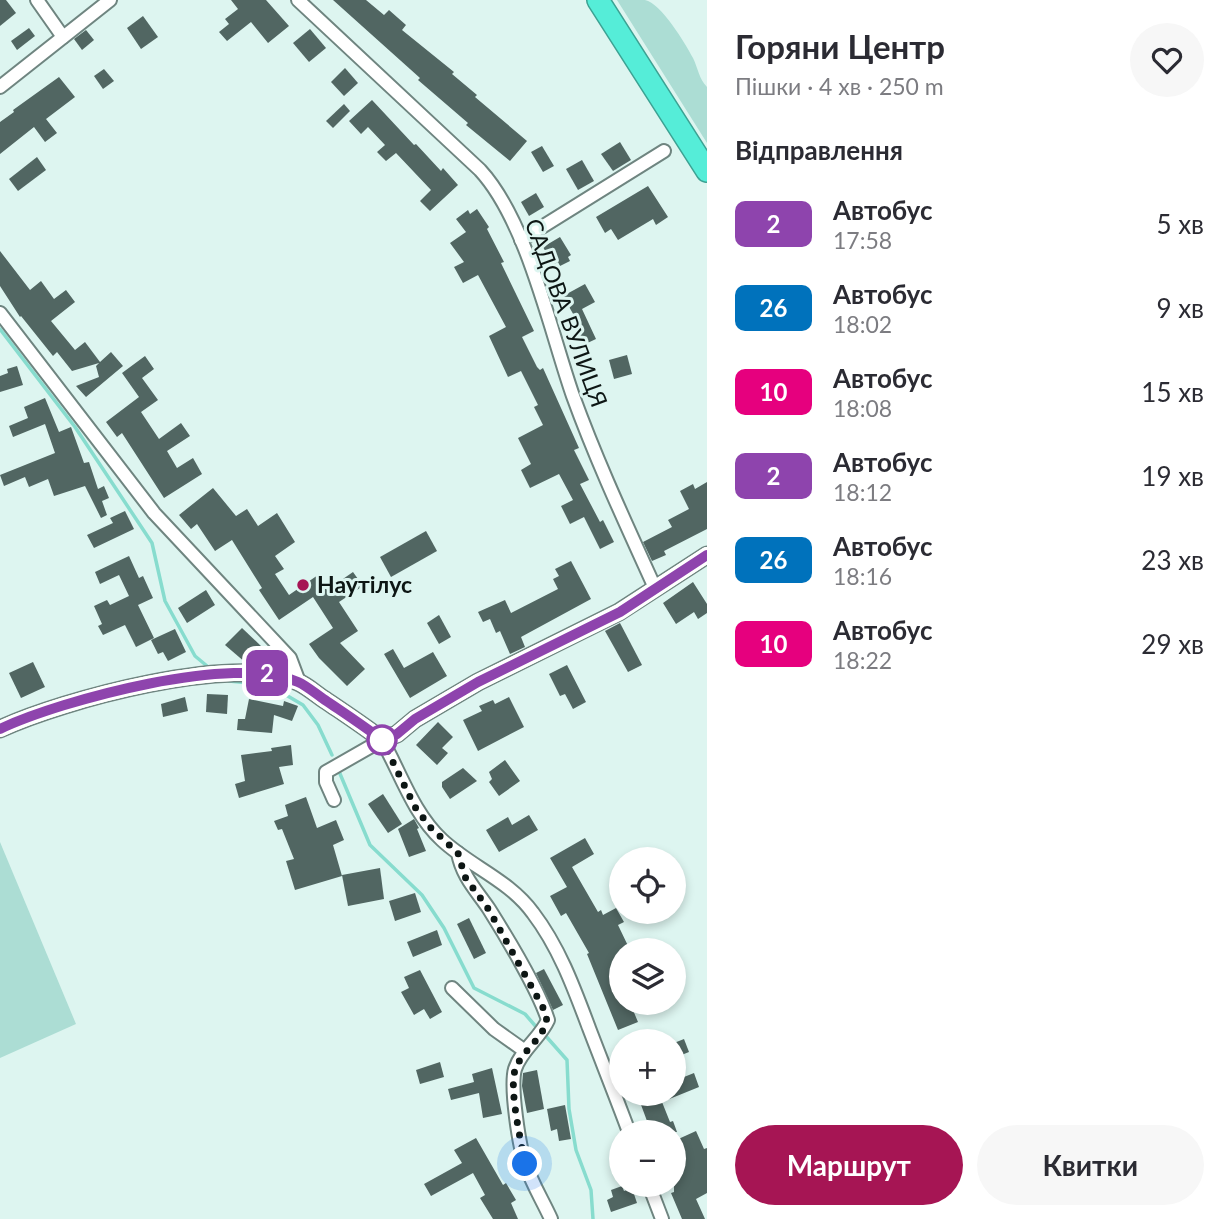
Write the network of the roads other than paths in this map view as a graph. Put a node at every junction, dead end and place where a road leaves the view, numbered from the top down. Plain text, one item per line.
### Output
1 (37, 0) edge
2 (110, 0) edge
3 (298, 0) edge
4 (598, 0) edge
5 (63, 37) junction
6 (0, 87) edge
7 (664, 150) dead end
8 (707, 171) edge
9 (521, 240) junction
10 (0, 313) edge
11 (707, 555) edge
12 (655, 588) junction
13 (299, 682) junction
14 (0, 729) edge
15 (382, 740) junction
16 (334, 800) dead end
17 (458, 853) junction
18 (452, 988) dead end
19 (525, 1051) junction
20 (624, 1120) edge
21 (654, 1197) edge
22 (551, 1219) edge
23 (662, 1219) edge

1 - 5 street
2 - 5 street
3 - 9 street, САДОВА ВУЛИЦЯ
4 - 8 highway
5 - 6 street
7 - 9 street
9 - 12 street, САДОВА ВУЛИЦЯ
10 - 13 street
11 - 12 street
12 - 15 street
13 - 14 street
13 - 15 street
15 - 16 street
15 - 17 street
17 - 19 street
17 - 20 street
18 - 19 street
19 - 22 street
21 - 23 street

